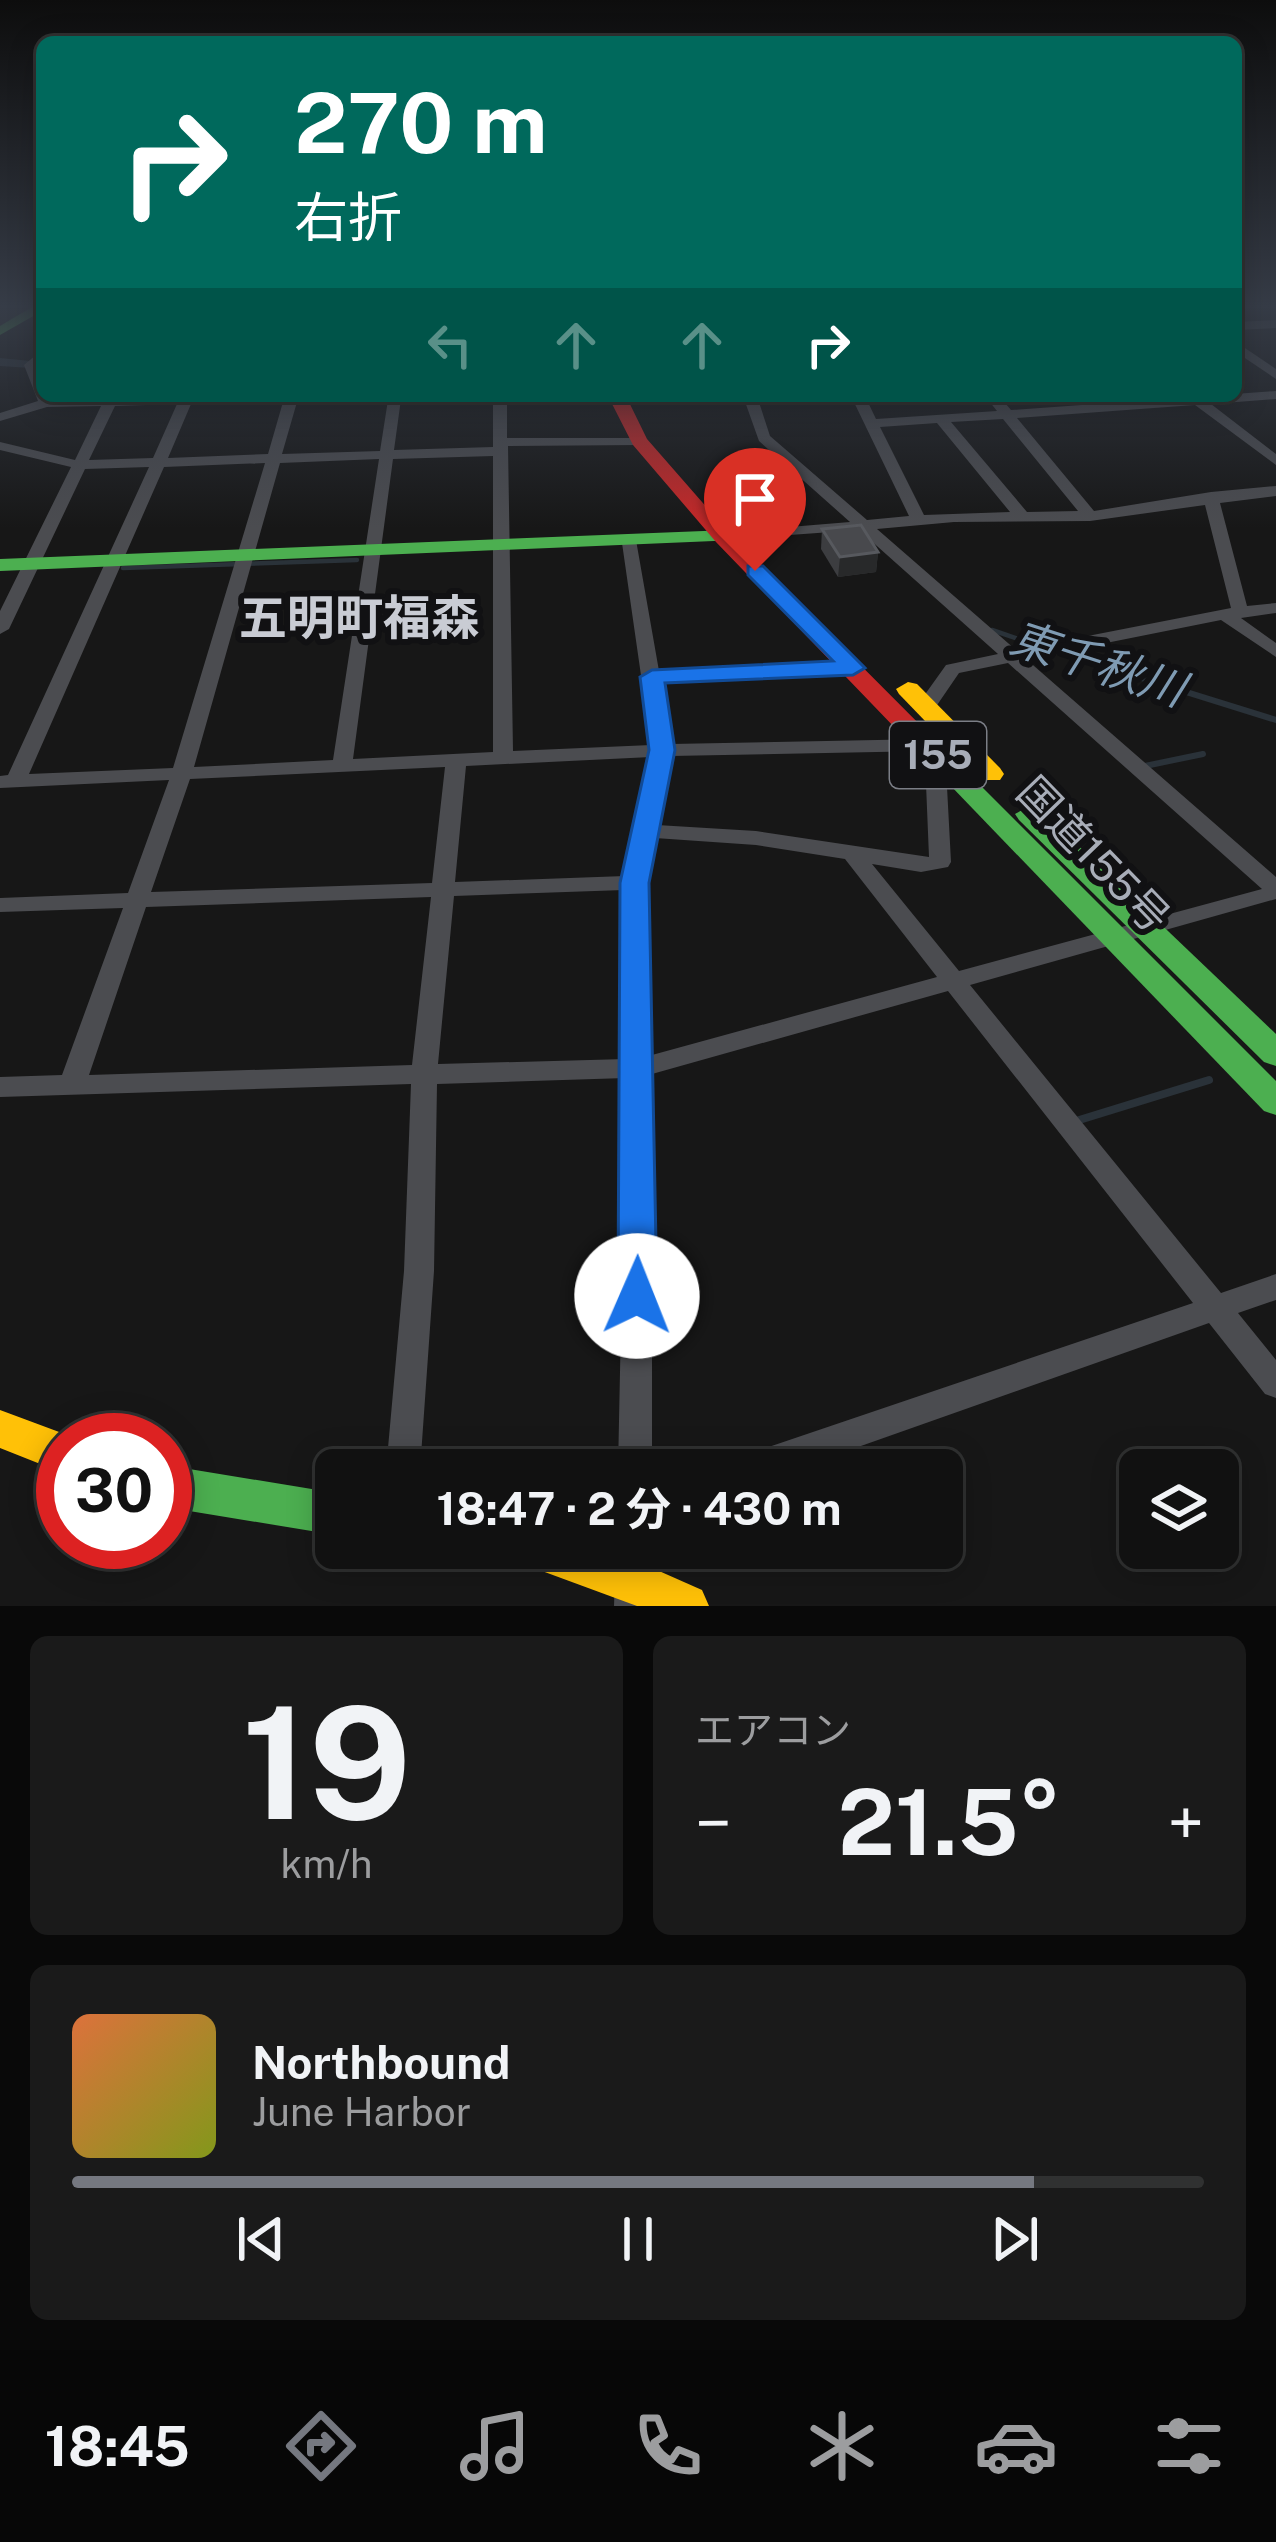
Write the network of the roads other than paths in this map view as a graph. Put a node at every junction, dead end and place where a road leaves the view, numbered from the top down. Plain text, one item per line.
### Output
1 (1276, 395) edge
2 (1242, 396) edge
3 (36, 401) edge
4 (110, 402) edge
5 (185, 402) edge
6 (291, 402) edge
7 (395, 402) edge
8 (500, 402) edge
9 (620, 402) edge
10 (643, 402) edge
11 (752, 402) edge
12 (861, 402) edge
13 (997, 402) edge
14 (1148, 402) edge
15 (1200, 402) edge
16 (1008, 414) junction
17 (0, 417) edge
18 (940, 419) junction
19 (871, 424) junction
20 (639, 441) junction
21 (0, 446) edge
22 (501, 447) junction
23 (21, 451) junction
24 (388, 454) junction
25 (277, 458) junction
26 (159, 461) junction
27 (1276, 461) edge
28 (0, 464) edge
29 (79, 465) junction
30 (1276, 491) edge
31 (1210, 497) junction
32 (1022, 516) junction
33 (1090, 516) junction
34 (919, 520) junction
35 (865, 526) junction
36 (754, 535) junction
37 (723, 538) junction
38 (630, 543) junction
39 (500, 549) junction
40 (373, 553) junction
41 (244, 556) junction
42 (113, 562) junction
43 (32, 564) junction
44 (0, 565) edge
45 (1276, 608) edge
46 (1232, 612) junction
47 (0, 628) edge
48 (1276, 652) edge
49 (1014, 655) junction
50 (853, 668) junction
51 (652, 677) junction
52 (926, 707) junction
53 (928, 745) junction
54 (662, 750) junction
55 (502, 760) junction
56 (456, 762) junction
57 (342, 768) junction
58 (181, 775) junction
59 (960, 777) junction
60 (8, 782) edge
61 (646, 831) junction
62 (849, 850) junction
63 (634, 883) junction
64 (1276, 891) edge
65 (444, 893) junction
66 (134, 901) junction
67 (0, 905) edge
68 (1148, 928) junction
69 (1116, 936) junction
70 (953, 984) junction
71 (1276, 1054) edge
72 (639, 1068) junction
73 (424, 1075) junction
74 (73, 1085) junction
75 (0, 1087) edge
76 (1276, 1102) edge
77 (1276, 1287) edge
78 (1215, 1309) junction
79 (1276, 1384) edge
80 (0, 1429) edge
81 (36, 1443) edge
82 (405, 1449) edge
83 (635, 1449) edge
84 (809, 1449) edge
85 (192, 1490) edge
86 (315, 1511) edge
87 (632, 1578) edge
88 (686, 1606) edge

1 - 2 street
3 - 17 street
4 - 29 street
5 - 26 street
6 - 25 street
7 - 24 street
8 - 22 street
9 - 20 main road, 国道155号 / 155
10 - 36 main road, 国道155号 / 155
11 - 35 street
12 - 19 street
13 - 16 street
14 - 16 street
15 - 27 street
16 - 18 street
16 - 33 street
18 - 19 street
18 - 32 street
19 - 34 street
20 - 22 street
20 - 37 main road, 国道155号 / 155
21 - 23 street
22 - 24 street
22 - 39 street
23 - 28 street
23 - 29 street
24 - 25 street
24 - 40 street
25 - 26 street
25 - 41 street
26 - 29 street
26 - 42 street
29 - 43 street
30 - 31 street
31 - 33 street
31 - 46 street
32 - 33 street
32 - 34 street
34 - 35 street
35 - 36 street
35 - 49 street
36 - 37 main road
36 - 52 main road, 国道155号 / 155
37 - 38 main road
37 - 50 main road, 国道155号 / 155
38 - 39 main road
38 - 51 street
39 - 40 main road
39 - 55 street
40 - 41 main road
40 - 57 street
41 - 42 main road
41 - 58 street
42 - 43 main road
42 - 60 street
43 - 44 main road
43 - 47 street
45 - 46 street
46 - 48 street
46 - 49 street
49 - 52 street
49 - 64 street
50 - 51 street
50 - 53 main road, 国道155号 / 155
51 - 54 street
52 - 68 main road, 国道155号 / 155
53 - 54 street
53 - 59 main road, 国道155号 / 155
54 - 55 street
54 - 61 street
55 - 56 street
56 - 57 street
56 - 65 street
57 - 58 street
58 - 60 street
58 - 66 street
59 - 62 street
59 - 69 main road, 国道155号 / 155
61 - 62 street
61 - 63 street
62 - 70 street
63 - 65 street
63 - 72 street
64 - 68 street
65 - 66 street
65 - 73 street
66 - 67 street
66 - 74 street
68 - 69 street
68 - 71 main road, 国道155号 / 155
69 - 70 street
69 - 76 main road, 国道155号 / 155
70 - 72 street
70 - 78 street
72 - 73 street
72 - 83 street
73 - 74 street
73 - 82 street
74 - 75 street
77 - 78 street
78 - 79 street
78 - 84 street
80 - 81 main road
85 - 86 main road
87 - 88 main road

